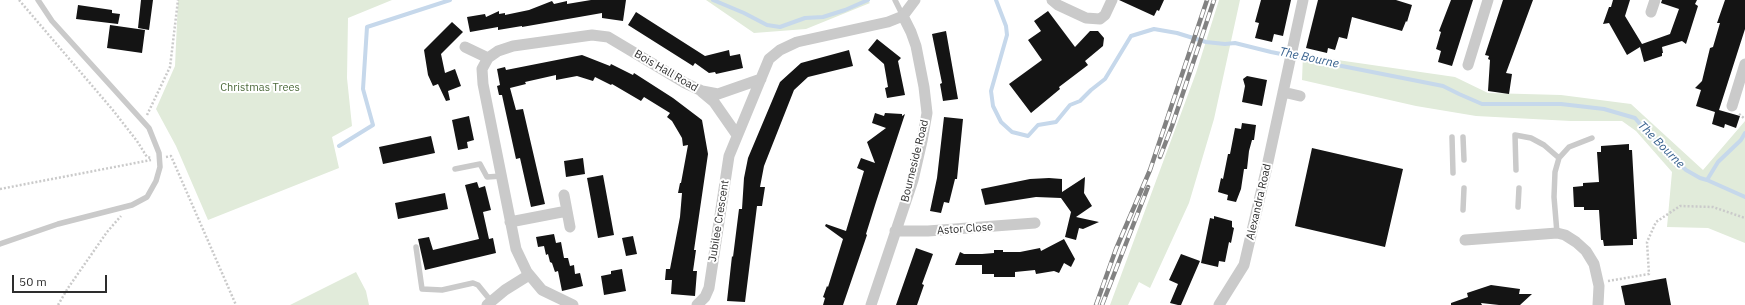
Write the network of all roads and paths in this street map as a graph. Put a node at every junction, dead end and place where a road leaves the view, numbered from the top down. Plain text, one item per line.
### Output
1 (19, 0) edge
2 (38, 0) edge
3 (178, 0) edge
4 (895, 0) edge
5 (915, 0) edge
6 (1052, 0) edge
7 (1112, 0) edge
8 (1303, 0) edge
9 (1488, 0) edge
10 (1655, 0) edge
11 (1651, 12) dead end
12 (903, 16) junction
13 (465, 47) dead end
14 (488, 58) junction
15 (1745, 64) edge
16 (1468, 65) dead end
17 (761, 79) junction
18 (702, 91) junction
19 (1300, 96) dead end
20 (1282, 98) junction
21 (1732, 106) dead end
22 (149, 128) junction
23 (737, 135) junction
24 (1452, 137) dead end
25 (1463, 137) dead end
26 (1592, 138) dead end
27 (159, 158) junction
28 (1559, 158) junction
29 (1464, 160) dead end
30 (455, 169) dead end
31 (1516, 170) dead end
32 (1453, 173) dead end
33 (502, 176) junction
34 (1464, 188) dead end
35 (1519, 188) dead end
36 (0, 189) edge
37 (564, 195) dead end
38 (131, 206) junction
39 (1518, 207) dead end
40 (1463, 210) dead end
41 (567, 211) junction
42 (1745, 218) edge
43 (510, 222) junction
44 (1035, 223) dead end
45 (570, 227) dead end
46 (895, 231) junction
47 (1557, 233) junction
48 (1465, 240) dead end
49 (0, 244) edge
50 (416, 247) dead end
51 (529, 275) junction
52 (1599, 282) junction
53 (489, 303) edge
54 (58, 305) edge
55 (236, 305) edge
56 (573, 305) edge
57 (697, 305) edge
58 (871, 305) edge
59 (1219, 305) edge
60 (1598, 305) edge

1 - 27 path
2 - 22 lane
3 - 22 path
4 - 12 lane
5 - 12 street
6 - 7 street
8 - 20 street, Alexandra Road
9 - 16 street
10 - 11 street
12 - 17 street
12 - 46 street, Bourneside Road
13 - 14 street
14 - 18 street, Bois Hall Road
14 - 33 street
15 - 21 street
17 - 18 street, Bois Hall Road
17 - 23 street, Jubilee Crescent
18 - 23 street
19 - 20 street
20 - 59 street, Alexandra Road
22 - 27 lane
23 - 57 street, Jubilee Crescent
24 - 32 lane
25 - 29 lane
26 - 28 lane
27 - 36 path
27 - 38 lane
27 - 55 path
28 - 31 lane
28 - 47 lane
30 - 33 lane
33 - 43 street
34 - 40 lane
35 - 39 lane
37 - 41 street
38 - 49 lane
38 - 54 path
41 - 43 street
41 - 45 street
42 - 52 path
43 - 51 street
44 - 46 street, Astor Close
46 - 58 street, Bourneside Road
47 - 48 street
47 - 52 street
50 - 53 lane
51 - 53 street
51 - 56 street
52 - 60 street

